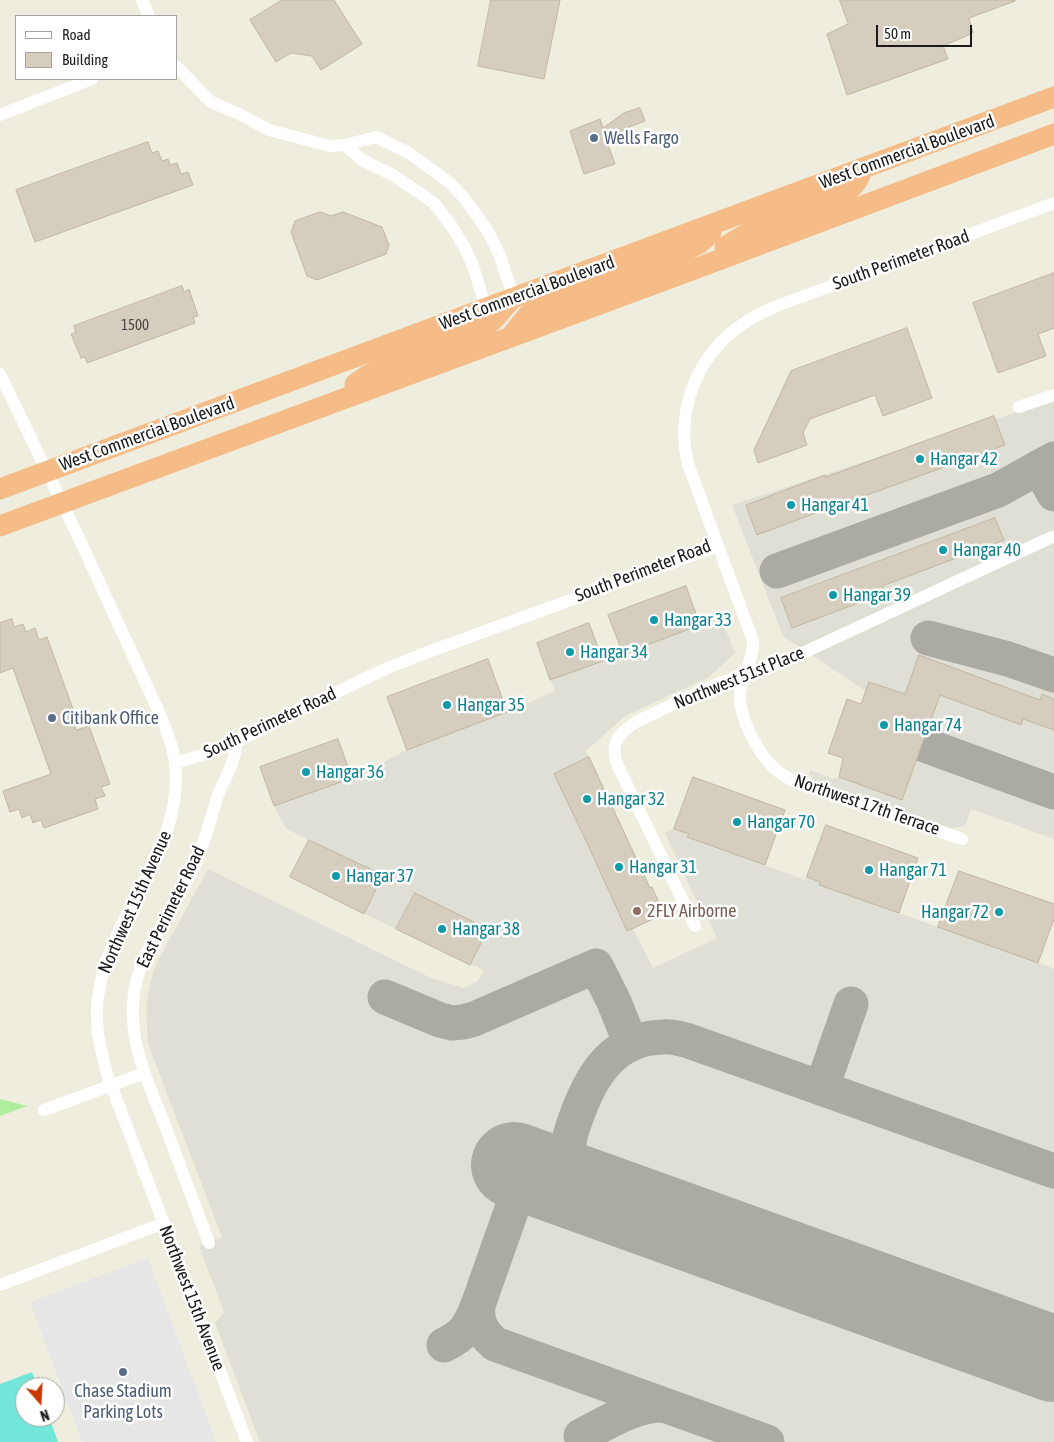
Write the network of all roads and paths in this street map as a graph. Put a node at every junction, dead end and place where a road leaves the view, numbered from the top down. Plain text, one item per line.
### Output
1 (142, 0) edge
2 (149, 15) edge
3 (178, 68) edge
4 (89, 80) edge
5 (1054, 97) edge
6 (0, 115) edge
7 (1054, 134) edge
8 (345, 146) junction
9 (862, 168) junction
10 (1054, 204) edge
11 (730, 217) junction
12 (692, 270) junction
13 (514, 297) junction
14 (486, 308) junction
15 (511, 336) junction
16 (0, 374) edge
17 (1054, 394) edge
18 (327, 405) junction
19 (1019, 407) dead end
20 (46, 472) junction
21 (0, 489) edge
22 (62, 503) junction
23 (0, 526) edge
24 (1052, 537) dead end
25 (718, 546) junction
26 (745, 675) junction
27 (236, 742) junction
28 (175, 762) junction
29 (962, 839) dead end
30 (694, 926) dead end
31 (145, 1073) junction
32 (111, 1085) junction
33 (44, 1110) dead end
34 (164, 1223) junction
35 (209, 1243) dead end
36 (0, 1285) edge
37 (248, 1442) edge

1 - 2 street
3 - 8 street
4 - 6 street
5 - 9 highway, West Commercial Boulevard
7 - 12 highway, West Commercial Boulevard
8 - 13 street
8 - 14 street
9 - 11 highway, West Commercial Boulevard
9 - 12 highway
10 - 25 street, South Perimeter Road
11 - 13 highway, West Commercial Boulevard
11 - 15 highway
12 - 15 highway, West Commercial Boulevard
13 - 14 highway, West Commercial Boulevard
13 - 18 highway
14 - 20 highway, West Commercial Boulevard
15 - 18 highway, West Commercial Boulevard
16 - 20 street, Northwest 15th Avenue
17 - 19 street
18 - 22 highway, West Commercial Boulevard
20 - 21 highway, West Commercial Boulevard
20 - 22 street, Northwest 15th Avenue
22 - 23 highway, West Commercial Boulevard
22 - 28 street, Northwest 15th Avenue
24 - 26 street, Northwest 51st Place
25 - 26 street, Northwest 17th Terrace
25 - 27 street, South Perimeter Road
26 - 29 street, Northwest 17th Terrace
26 - 30 street, Northwest 51st Place
27 - 28 street, South Perimeter Road
27 - 31 street, East Perimeter Road
28 - 32 street, Northwest 15th Avenue
31 - 32 street
31 - 35 street, East Perimeter Road
32 - 33 street
32 - 34 street, Northwest 15th Avenue
34 - 36 street
34 - 37 street, Northwest 15th Avenue

